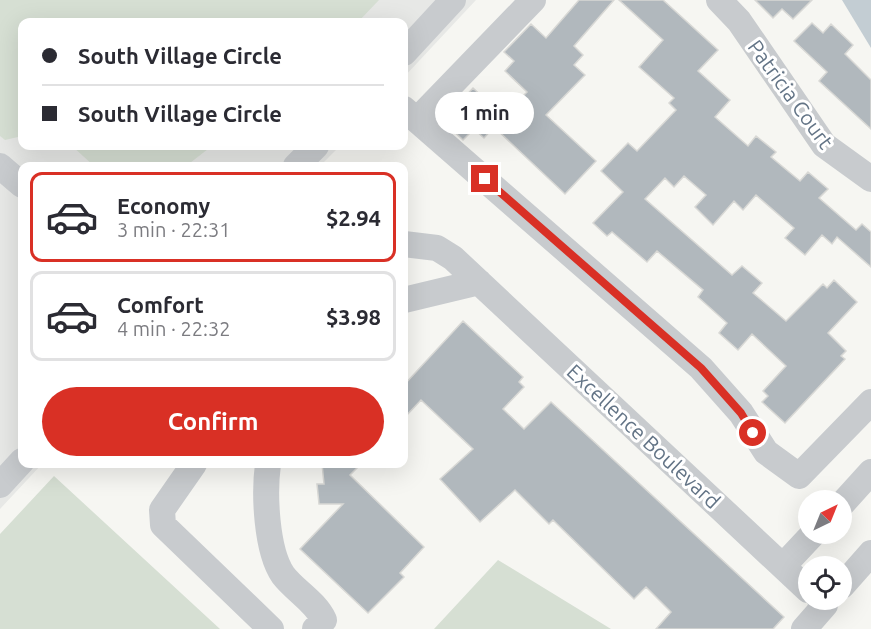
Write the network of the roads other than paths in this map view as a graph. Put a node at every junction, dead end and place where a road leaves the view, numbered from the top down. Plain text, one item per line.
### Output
1 (453, 0) edge
2 (532, 0) edge
3 (719, 0) edge
4 (408, 48) edge
5 (410, 114) edge
6 (312, 150) edge
7 (300, 162) edge
8 (0, 166) edge
9 (871, 179) edge
10 (18, 182) edge
11 (408, 244) edge
12 (479, 282) junction
13 (408, 299) edge
14 (871, 402) edge
15 (18, 465) edge
16 (191, 468) edge
17 (267, 468) edge
18 (871, 472) edge
19 (0, 485) edge
20 (852, 493) edge
21 (804, 544) edge
22 (871, 553) edge
23 (783, 566) junction
24 (852, 571) edge
25 (798, 577) edge
26 (816, 610) edge
27 (271, 629) edge
28 (315, 629) edge
29 (804, 629) edge

1 - 4 street
2 - 5 street
3 - 9 street, Patricia Court
5 - 14 street
6 - 7 street
8 - 10 street
11 - 12 street, Excellence Boulevard
12 - 13 street
12 - 23 street, Excellence Boulevard
15 - 19 street
16 - 27 street
17 - 28 street
18 - 20 street
21 - 23 street
22 - 24 street
23 - 25 street, Excellence Boulevard
26 - 29 street

